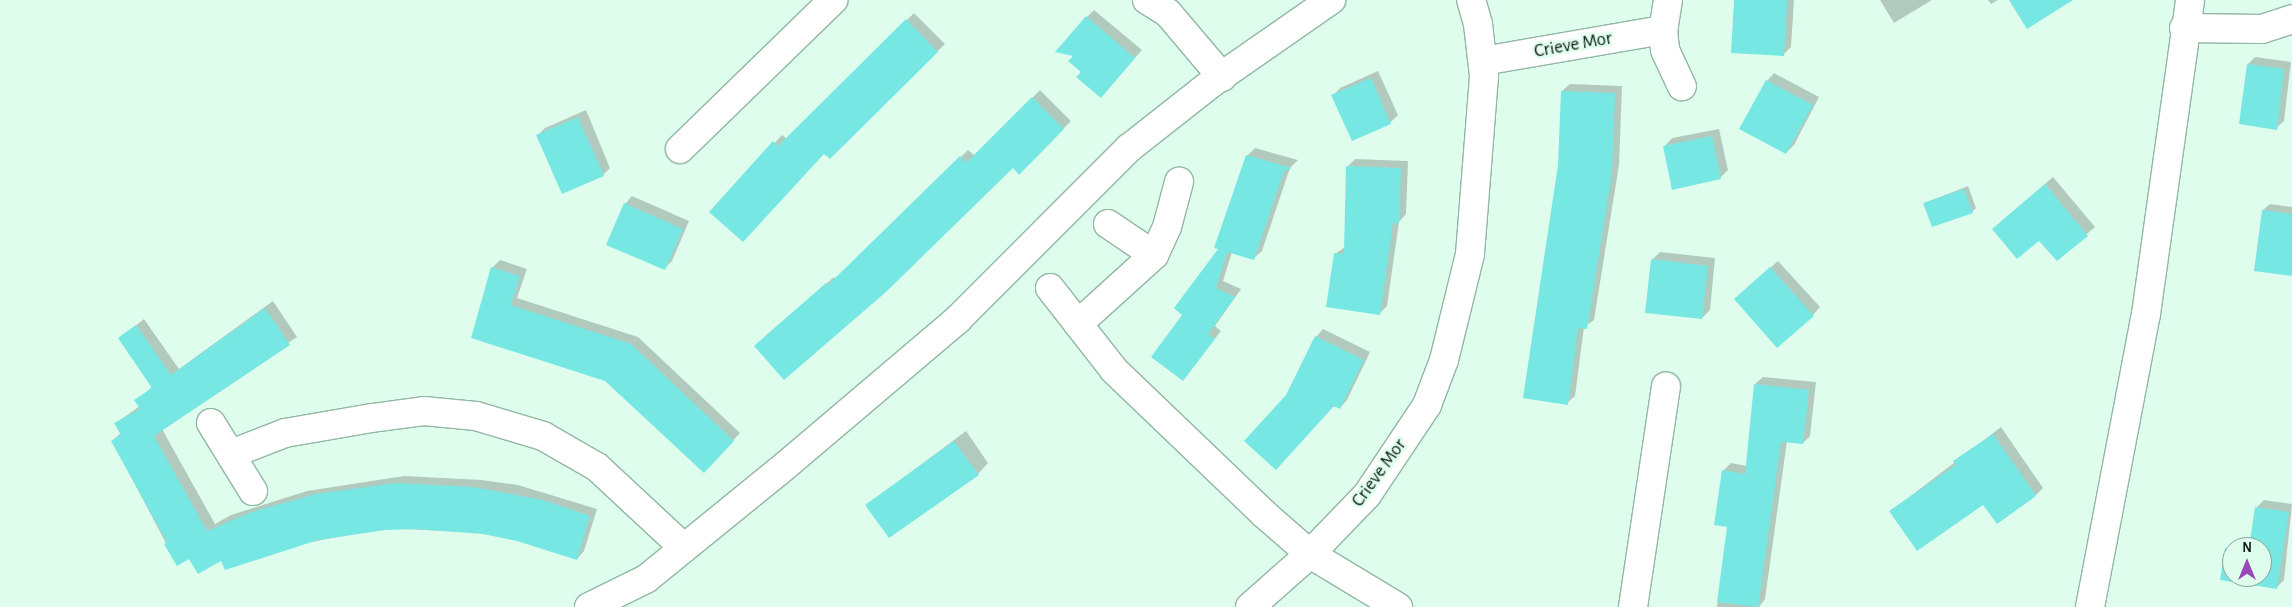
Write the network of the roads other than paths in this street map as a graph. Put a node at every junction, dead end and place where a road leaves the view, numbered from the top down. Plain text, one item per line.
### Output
1 (833, 0) edge
2 (1147, 0) edge
3 (1330, 0) edge
4 (1471, 0) edge
5 (1668, 0) edge
6 (2190, 0) edge
7 (2292, 19) edge
8 (2184, 28) junction
9 (1663, 30) junction
10 (1483, 61) junction
11 (1222, 77) junction
12 (1682, 86) dead end
13 (680, 149) dead end
14 (1179, 182) dead end
15 (1108, 224) dead end
16 (1154, 255) junction
17 (1050, 288) dead end
18 (1078, 324) junction
19 (1666, 386) dead end
20 (211, 423) dead end
21 (231, 454) junction
22 (253, 491) dead end
23 (683, 547) junction
24 (1310, 554) junction
25 (589, 607) edge
26 (1250, 607) edge
27 (1398, 607) edge
28 (1632, 607) edge
29 (2090, 607) edge

1 - 13 street
2 - 11 street
3 - 11 street
4 - 10 street, Crieve Mor
5 - 9 street
6 - 8 street
7 - 8 street
8 - 29 street
9 - 10 street, Crieve Mor
9 - 12 street
10 - 24 street, Crieve Mor
11 - 23 street
14 - 16 street
15 - 16 street
16 - 18 street
17 - 18 street
18 - 24 street
19 - 28 street
20 - 21 street
21 - 22 street
21 - 23 street
23 - 25 street
24 - 26 street, Crieve Mor
24 - 27 street

